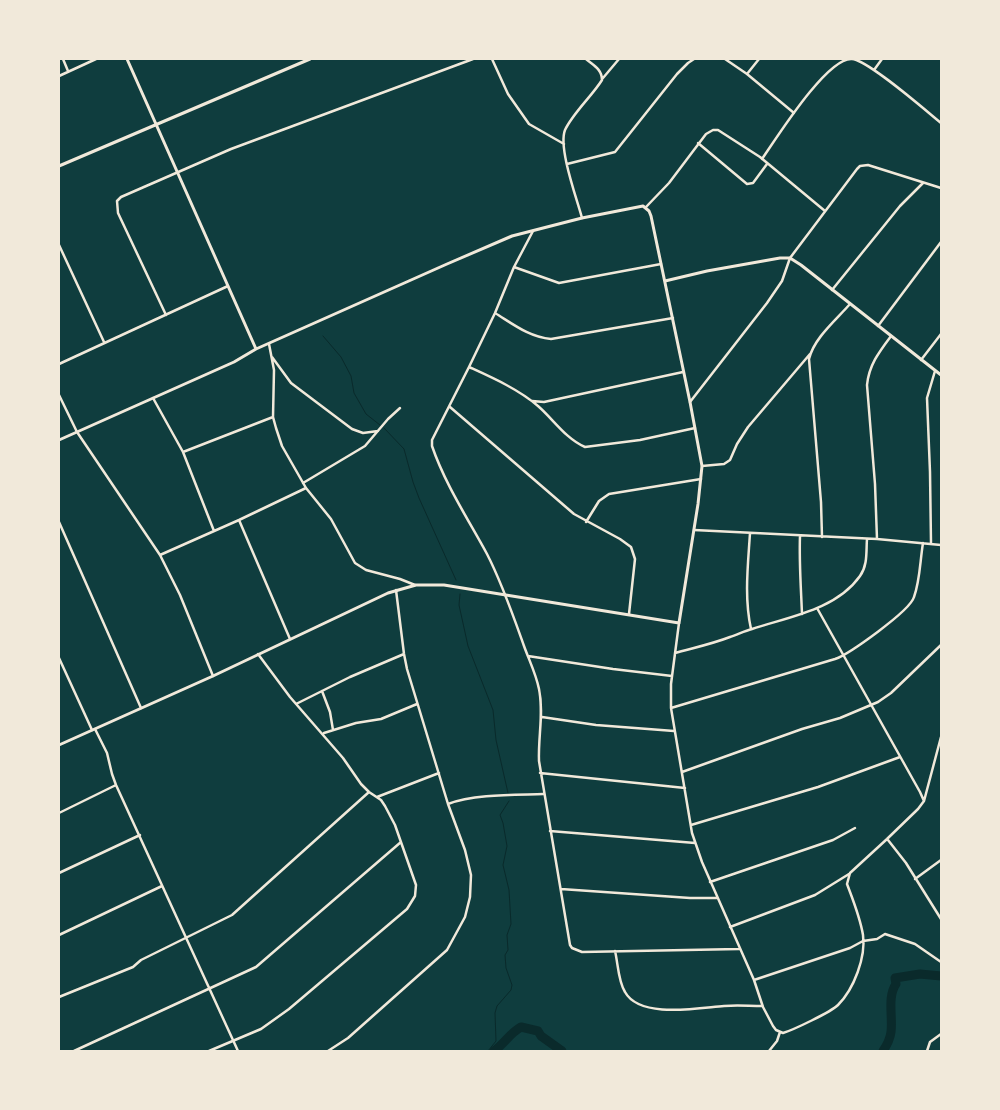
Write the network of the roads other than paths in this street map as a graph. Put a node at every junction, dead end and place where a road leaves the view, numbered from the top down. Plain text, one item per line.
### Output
1 (63, 59) edge
2 (96, 59) edge
3 (126, 59) edge
4 (310, 59) edge
5 (473, 59) edge
6 (492, 59) edge
7 (586, 59) edge
8 (619, 59) edge
9 (694, 59) edge
10 (726, 59) edge
11 (759, 59) edge
12 (882, 59) edge
13 (874, 70) junction
14 (68, 71) junction
15 (747, 74) junction
16 (59, 76) edge
17 (602, 80) junction
18 (794, 112) junction
19 (941, 123) edge
20 (156, 124) junction
21 (698, 143) junction
22 (564, 144) junction
23 (762, 159) junction
24 (567, 164) junction
25 (767, 164) junction
26 (59, 166) edge
27 (178, 171) junction
28 (924, 182) junction
29 (941, 188) edge
30 (646, 207) junction
31 (825, 211) junction
32 (582, 218) junction
33 (532, 230) junction
34 (941, 242) edge
35 (59, 244) edge
36 (790, 258) junction
37 (661, 264) junction
38 (514, 267) junction
39 (665, 281) junction
40 (229, 285) junction
41 (832, 290) junction
42 (850, 304) junction
43 (495, 313) junction
44 (166, 315) junction
45 (672, 318) junction
46 (878, 326) junction
47 (941, 334) edge
48 (891, 336) junction
49 (104, 342) junction
50 (269, 344) junction
51 (256, 349) junction
52 (811, 352) junction
53 (270, 353) junction
54 (921, 360) junction
55 (59, 364) edge
56 (470, 367) junction
57 (684, 372) junction
58 (935, 372) junction
59 (941, 375) edge
60 (59, 395) edge
61 (152, 398) junction
62 (531, 400) junction
63 (690, 402) junction
64 (450, 407) junction
65 (400, 408) dead end
66 (274, 418) junction
67 (695, 428) junction
68 (378, 431) junction
69 (76, 432) junction
70 (59, 440) edge
71 (183, 452) junction
72 (702, 466) junction
73 (701, 479) junction
74 (302, 483) junction
75 (306, 488) junction
76 (239, 520) junction
77 (59, 522) edge
78 (586, 522) junction
79 (214, 530) junction
80 (694, 530) junction
81 (750, 533) junction
82 (800, 536) junction
83 (822, 537) junction
84 (867, 539) junction
85 (877, 539) junction
86 (923, 543) junction
87 (931, 544) junction
88 (941, 545) edge
89 (160, 555) junction
90 (416, 585) junction
91 (396, 590) junction
92 (504, 594) junction
93 (817, 608) junction
94 (629, 614) junction
95 (802, 614) junction
96 (679, 623) junction
97 (751, 629) junction
98 (290, 639) junction
99 (941, 645) edge
100 (675, 653) junction
101 (258, 654) junction
102 (404, 654) junction
103 (528, 656) junction
104 (844, 656) junction
105 (59, 658) edge
106 (213, 676) junction
107 (672, 676) junction
108 (322, 691) junction
109 (296, 704) junction
110 (417, 704) junction
111 (871, 705) junction
112 (670, 708) junction
113 (141, 709) junction
114 (542, 717) junction
115 (94, 730) junction
116 (333, 730) junction
117 (674, 731) junction
118 (324, 734) junction
119 (941, 737) edge
120 (59, 746) edge
121 (900, 757) junction
122 (439, 772) junction
123 (682, 772) junction
124 (540, 773) junction
125 (116, 785) junction
126 (685, 788) junction
127 (369, 792) junction
128 (544, 794) junction
129 (377, 797) junction
130 (924, 801) junction
131 (448, 804) junction
132 (59, 812) edge
133 (691, 825) junction
134 (855, 828) dead end
135 (550, 831) junction
136 (140, 835) junction
137 (887, 839) junction
138 (400, 842) junction
139 (695, 843) junction
140 (941, 860) edge
141 (59, 873) edge
142 (850, 873) junction
143 (916, 879) junction
144 (710, 882) junction
145 (162, 886) junction
146 (561, 889) junction
147 (717, 898) junction
148 (941, 919) edge
149 (730, 927) junction
150 (59, 935) edge
151 (186, 937) junction
152 (863, 941) junction
153 (739, 949) junction
154 (615, 950) junction
155 (941, 962) edge
156 (754, 980) junction
157 (210, 988) junction
158 (59, 997) edge
159 (763, 1006) junction
160 (780, 1032) junction
161 (941, 1034) edge
162 (233, 1040) junction
163 (74, 1051) edge
164 (209, 1051) edge
165 (238, 1051) edge
166 (328, 1051) edge
167 (769, 1051) edge
168 (927, 1051) edge

1 - 14 street
2 - 14 street
3 - 20 street
4 - 20 street
5 - 27 street
6 - 22 street
7 - 17 street
8 - 17 street
9 - 24 street
10 - 15 street
11 - 15 street
12 - 13 street
13 - 18 street
13 - 19 street
14 - 16 street
15 - 18 street
17 - 22 street
18 - 23 street
20 - 26 street
20 - 27 street
21 - 23 street
21 - 25 street
21 - 30 street
22 - 24 street
23 - 25 street
24 - 32 street
25 - 31 street
27 - 40 street
27 - 44 street
28 - 29 street
28 - 31 street
28 - 41 street
30 - 32 street
30 - 37 street
31 - 36 street
32 - 33 street
33 - 38 street
33 - 50 street
34 - 46 street
35 - 49 street
36 - 39 street
36 - 41 street
36 - 63 street
37 - 38 street
37 - 39 street
38 - 43 street
39 - 45 street
40 - 44 street
40 - 51 street
41 - 42 street
42 - 46 street
42 - 52 street
43 - 45 street
43 - 56 street
44 - 49 street
45 - 57 street
46 - 48 street
47 - 54 street
48 - 54 street
48 - 85 street
49 - 55 street
50 - 51 street
50 - 53 street
51 - 61 street
52 - 72 street
52 - 83 street
53 - 66 street
53 - 68 street
54 - 58 street
56 - 62 street
56 - 64 street
57 - 62 street
57 - 63 street
58 - 59 street
58 - 87 street
60 - 69 street
61 - 69 street
61 - 71 street
62 - 67 street
63 - 67 street
64 - 78 street
64 - 92 street
65 - 68 street
66 - 71 street
66 - 74 street
67 - 72 street
68 - 74 street
69 - 70 street
69 - 89 street
71 - 79 street
72 - 73 street
73 - 78 street
73 - 80 street
74 - 75 street
75 - 76 street
75 - 90 street
76 - 79 street
76 - 98 street
77 - 113 street
78 - 94 street
79 - 89 street
80 - 81 street
80 - 96 street
81 - 82 street
81 - 97 street
82 - 83 street
82 - 95 street
83 - 84 street
84 - 85 street
84 - 93 street
85 - 86 street
86 - 87 street
86 - 104 street
87 - 88 street
89 - 106 street
90 - 91 street
90 - 92 street
91 - 98 street
91 - 102 street
92 - 94 street
92 - 103 street
93 - 95 street
93 - 104 street
94 - 96 street
95 - 97 street
96 - 100 street
97 - 100 street
98 - 101 street
99 - 111 street
100 - 107 street
101 - 106 street
101 - 109 street
102 - 108 street
102 - 110 street
103 - 107 street
103 - 114 street
104 - 111 street
104 - 112 street
105 - 115 street
106 - 113 street
107 - 112 street
108 - 109 street
108 - 116 street
109 - 118 street
110 - 116 street
110 - 122 street
111 - 121 street
111 - 123 street
112 - 117 street
113 - 115 street
114 - 117 street
114 - 124 street
115 - 120 street
115 - 125 street
116 - 118 street
117 - 123 street
118 - 127 street
119 - 130 street
121 - 130 street
121 - 133 street
122 - 129 street
122 - 131 street
123 - 126 street
124 - 126 street
124 - 128 street
125 - 132 street
125 - 136 street
126 - 133 street
127 - 129 street
127 - 151 street
128 - 131 street
128 - 135 street
129 - 138 street
130 - 137 street
131 - 166 street
133 - 139 street
134 - 144 street
135 - 139 street
135 - 146 street
136 - 141 street
136 - 145 street
137 - 142 street
137 - 143 street
138 - 157 street
138 - 162 street
139 - 144 street
140 - 143 street
142 - 149 street
142 - 152 street
143 - 148 street
144 - 147 street
145 - 150 street
145 - 151 street
146 - 147 street
146 - 154 street
147 - 149 street
149 - 153 street
151 - 157 street
151 - 158 street
152 - 155 street
152 - 156 street
152 - 160 street
153 - 154 street
153 - 156 street
154 - 159 street
156 - 159 street
157 - 162 street
157 - 163 street
159 - 160 street
160 - 167 street
161 - 168 street
162 - 164 street
162 - 165 street

